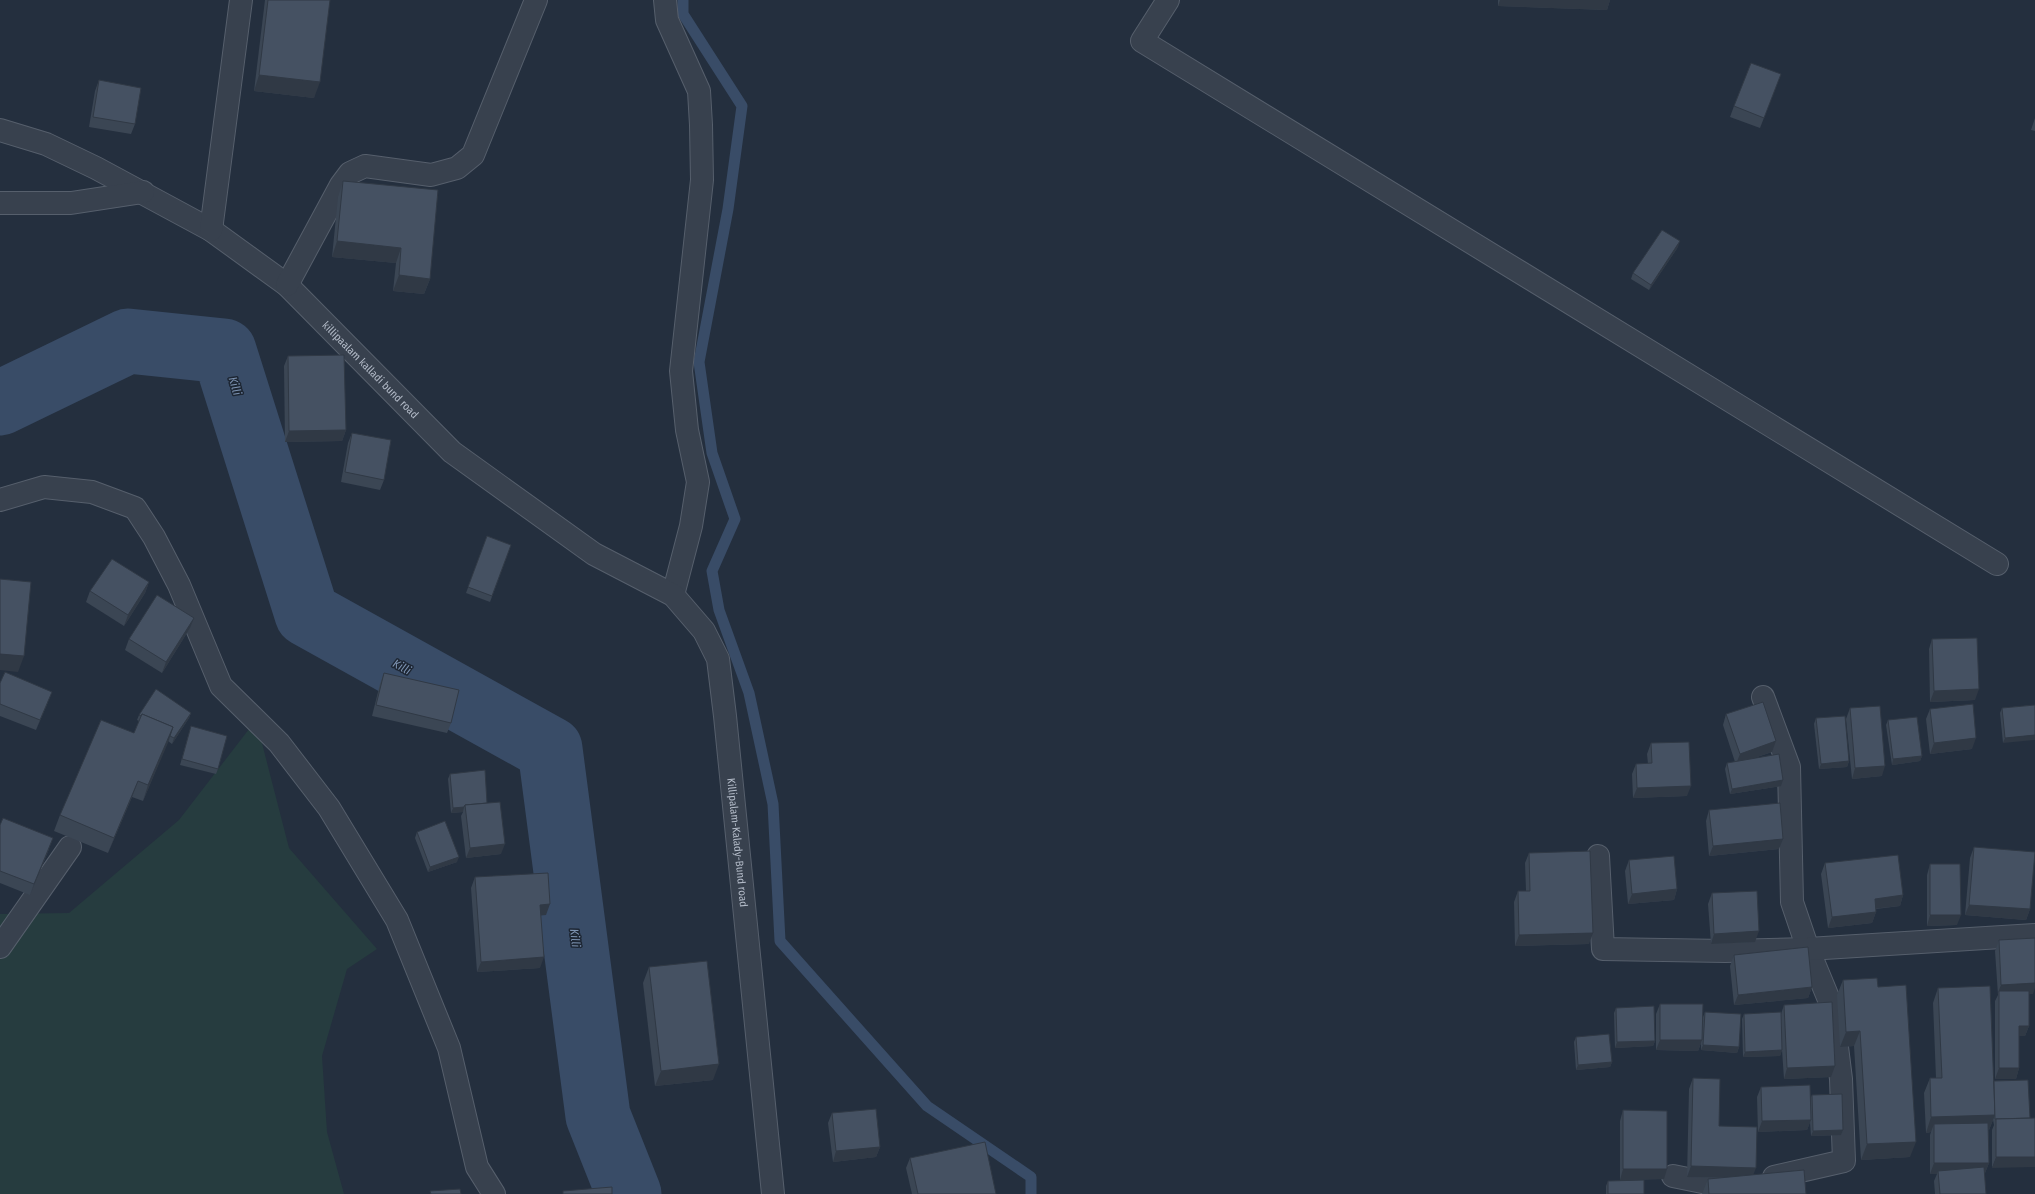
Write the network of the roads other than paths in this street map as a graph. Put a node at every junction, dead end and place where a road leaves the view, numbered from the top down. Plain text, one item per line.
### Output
1 (241, 0) edge
2 (536, 0) edge
3 (665, 0) edge
4 (1168, 0) edge
5 (0, 130) edge
6 (143, 192) junction
7 (0, 203) edge
8 (211, 230) junction
9 (288, 285) junction
10 (0, 500) edge
11 (594, 554) joint
12 (1997, 564) dead end
13 (673, 595) junction
14 (1763, 697) dead end
15 (70, 847) dead end
16 (1598, 856) dead end
17 (2035, 935) edge
18 (0, 947) edge
19 (1808, 949) junction
20 (1673, 1176) dead end
21 (494, 1194) edge
22 (773, 1194) edge

1 - 8 street
2 - 9 street
3 - 13 street
4 - 12 street
5 - 6 street, killipaalam kalladi bund road
6 - 7 street
6 - 8 street, killipaalam kalladi bund road
8 - 9 street, killipaalam kalladi bund road
9 - 11 street, killipaalam kalladi bund road
10 - 21 street
11 - 13 street, Killipalam-Kalady-Bund road
13 - 22 street, Killipalam-Kalady-Bund road
14 - 19 street
15 - 18 street
16 - 19 street
17 - 19 street
19 - 20 street

